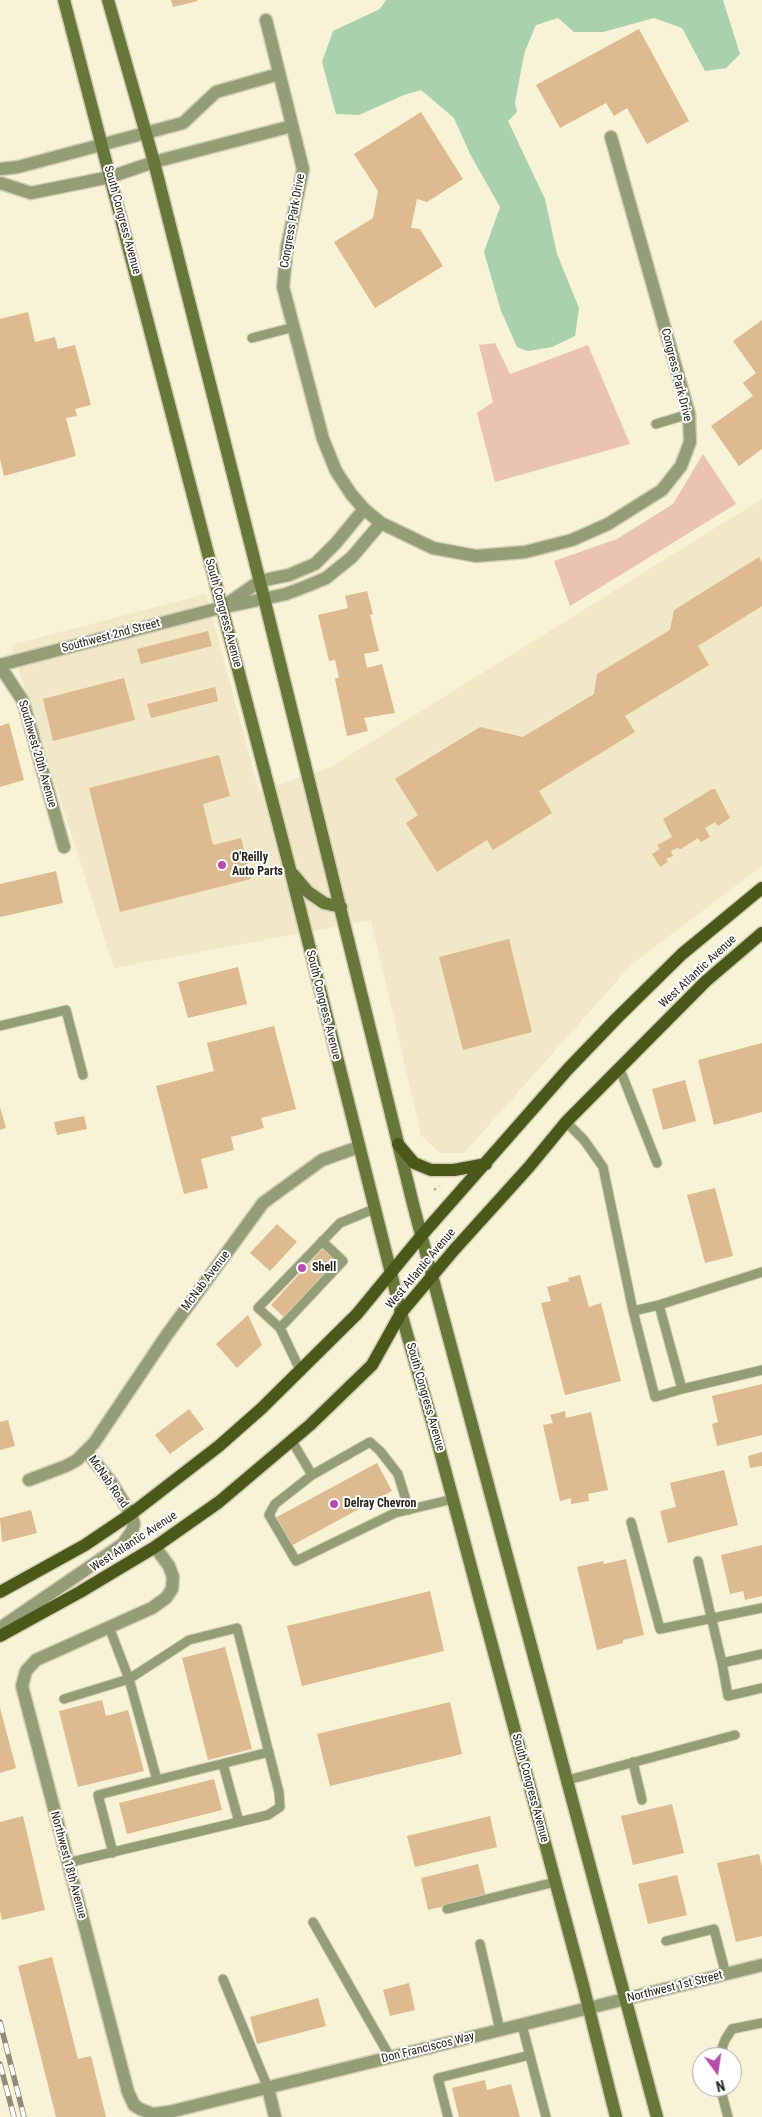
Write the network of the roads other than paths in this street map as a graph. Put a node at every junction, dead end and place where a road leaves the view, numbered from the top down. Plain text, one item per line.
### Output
1 (64, 0) edge
2 (108, 0) edge
3 (266, 20) dead end
4 (279, 74) junction
5 (292, 126) junction
6 (145, 132) junction
7 (611, 137) dead end
8 (102, 144) junction
9 (154, 162) junction
10 (0, 169) edge
11 (110, 177) junction
12 (0, 183) edge
13 (294, 327) junction
14 (252, 338) dead end
15 (689, 414) junction
16 (656, 424) dead end
17 (364, 509) junction
18 (381, 523) junction
19 (260, 581) junction
20 (264, 598) junction
21 (221, 608) junction
22 (0, 665) edge
23 (64, 847) dead end
24 (291, 873) junction
25 (762, 888) edge
26 (341, 907) junction
27 (762, 933) edge
28 (0, 1026) edge
29 (619, 1067) junction
30 (83, 1075) dead end
31 (566, 1122) junction
32 (398, 1144) junction
33 (359, 1147) junction
34 (657, 1163) dead end
35 (486, 1164) junction
36 (374, 1209) junction
37 (422, 1235) junction
38 (322, 1241) junction
39 (762, 1272) edge
40 (391, 1274) junction
41 (432, 1275) junction
42 (659, 1305) junction
43 (634, 1311) junction
44 (401, 1313) junction
45 (280, 1328) junction
46 (762, 1370) edge
47 (301, 1372) junction
48 (682, 1389) junction
49 (292, 1441) junction
50 (86, 1452) junction
51 (312, 1475) junction
52 (29, 1480) dead end
53 (453, 1499) junction
54 (409, 1510) junction
55 (131, 1514) junction
56 (631, 1522) dead end
57 (155, 1546) junction
58 (698, 1561) dead end
59 (0, 1592) edge
60 (762, 1608) edge
61 (711, 1620) junction
62 (109, 1627) junction
63 (0, 1628) edge
64 (0, 1636) edge
65 (762, 1654) edge
66 (722, 1663) junction
67 (130, 1679) junction
68 (762, 1688) edge
69 (64, 1699) dead end
70 (735, 1735) dead end
71 (269, 1752) junction
72 (633, 1762) junction
73 (223, 1764) junction
74 (157, 1780) junction
75 (568, 1780) junction
76 (642, 1800) dead end
77 (239, 1822) junction
78 (112, 1852) junction
79 (68, 1864) junction
80 (555, 1882) junction
81 (448, 1909) dead end
82 (313, 1922) dead end
83 (666, 1941) dead end
84 (480, 1944) dead end
85 (762, 1965) edge
86 (726, 1975) junction
87 (223, 1979) dead end
88 (627, 1999) junction
89 (589, 2008) junction
90 (762, 2023) edge
91 (522, 2025) junction
92 (500, 2030) junction
93 (723, 2047) edge
94 (530, 2055) junction
95 (390, 2057) junction
96 (268, 2088) junction
97 (723, 2097) edge
98 (275, 2117) edge
99 (448, 2117) edge
100 (546, 2117) edge
101 (616, 2117) edge
102 (657, 2117) edge
103 (728, 2117) edge

1 - 8 main road, South Congress Avenue
2 - 6 main road
3 - 4 street, Congress Park Drive
4 - 5 street, Congress Park Drive
4 - 6 street
5 - 9 street
5 - 13 street, Congress Park Drive
6 - 8 street
6 - 9 main road
7 - 15 street, Congress Park Drive
8 - 10 street
8 - 11 main road, South Congress Avenue
9 - 11 street
9 - 19 main road
11 - 12 street
11 - 21 main road, South Congress Avenue
13 - 14 lane
13 - 17 street, Congress Park Drive
15 - 16 lane
15 - 18 street, Congress Park Drive
17 - 18 street, Congress Park Drive
17 - 19 street
18 - 20 street
19 - 20 main road
19 - 21 street, Southwest 2nd Street
20 - 21 street, Southwest 2nd Street
20 - 26 main road
21 - 22 street, Southwest 2nd Street
21 - 24 main road, South Congress Avenue
22 - 23 street, Southwest 20th Avenue
24 - 26 main road
24 - 33 main road, South Congress Avenue
25 - 35 main road, West Atlantic Avenue
26 - 32 main road
27 - 29 main road, West Atlantic Avenue
28 - 30 lane
29 - 31 main road, West Atlantic Avenue
29 - 34 lane
31 - 41 main road, West Atlantic Avenue
31 - 43 lane
32 - 35 main road
32 - 37 main road
33 - 36 main road, South Congress Avenue
33 - 50 street, McNab Avenue
35 - 37 main road, West Atlantic Avenue
36 - 38 lane
36 - 40 main road, South Congress Avenue
37 - 40 main road, West Atlantic Avenue
37 - 41 main road
38 - 45 lane
38 - 45 lane
39 - 42 lane
40 - 44 main road, South Congress Avenue
40 - 47 main road, West Atlantic Avenue
41 - 44 main road, West Atlantic Avenue
41 - 75 main road
42 - 43 lane
42 - 48 lane
43 - 48 lane
44 - 49 main road, West Atlantic Avenue
44 - 53 main road, South Congress Avenue
45 - 47 lane
46 - 48 lane
47 - 55 main road, West Atlantic Avenue
49 - 51 lane
49 - 57 main road, West Atlantic Avenue
50 - 52 street, McNab Road
50 - 55 street, McNab Road
51 - 54 lane
51 - 54 lane
53 - 54 lane
53 - 80 main road, South Congress Avenue
55 - 59 main road, West Atlantic Avenue
55 - 63 street, McNab Road
56 - 61 lane
57 - 62 street, Northwest 18th Avenue
57 - 64 main road, West Atlantic Avenue
58 - 61 lane
60 - 61 lane
61 - 66 lane
62 - 67 lane
62 - 79 street, Northwest 18th Avenue
65 - 66 lane
66 - 68 lane
67 - 69 lane
67 - 71 lane
67 - 74 lane
70 - 72 lane
71 - 73 lane
71 - 77 lane
72 - 75 lane
72 - 76 lane
73 - 74 lane
73 - 77 lane
74 - 78 lane
75 - 88 main road
77 - 78 lane
78 - 79 lane
79 - 96 street, Northwest 18th Avenue
80 - 81 lane
80 - 89 main road, South Congress Avenue
82 - 95 lane
83 - 86 lane
84 - 92 lane
85 - 86 street, Northwest 1st Street
86 - 88 street, Northwest 1st Street
87 - 96 lane
88 - 89 street, Northwest 1st Street
88 - 102 main road
89 - 91 street, Don Franciscos Way
89 - 101 main road, South Congress Avenue
90 - 93 lane
91 - 92 street, Don Franciscos Way
91 - 94 lane
92 - 95 street, Don Franciscos Way
94 - 99 lane
94 - 100 lane
95 - 96 street, Don Franciscos Way
96 - 98 street
97 - 103 lane

